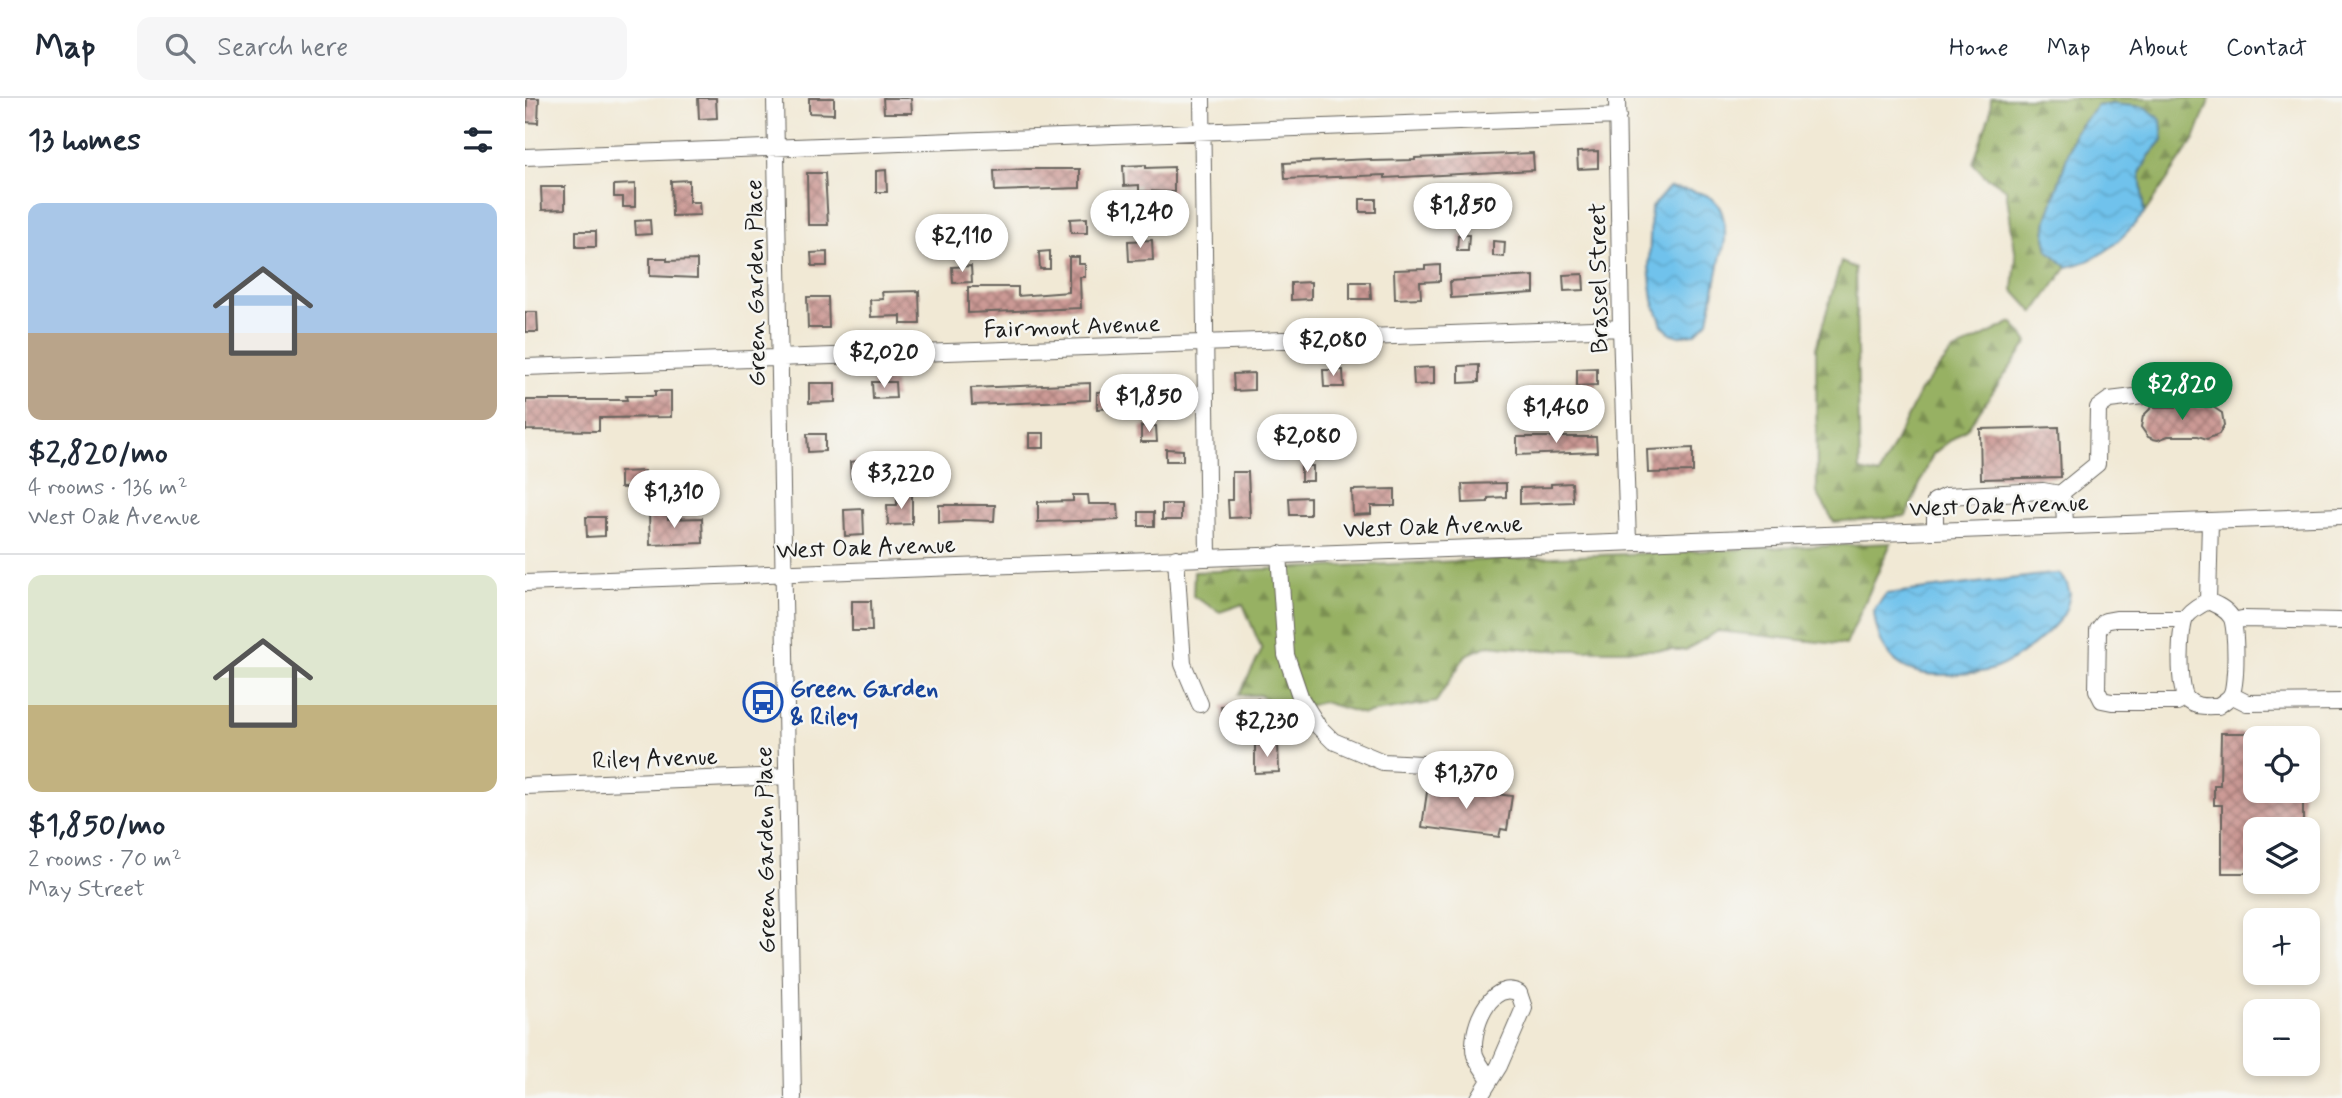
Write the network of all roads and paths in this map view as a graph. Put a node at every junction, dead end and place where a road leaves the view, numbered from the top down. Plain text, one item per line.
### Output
1 (775, 98) edge
2 (1202, 98) edge
3 (1617, 98) edge
4 (1618, 116) junction
5 (1202, 132) junction
6 (776, 146) junction
7 (525, 157) edge
8 (1621, 328) junction
9 (1207, 345) junction
10 (779, 357) junction
11 (525, 367) edge
12 (2176, 392) dead end
13 (2060, 494) junction
14 (2342, 516) edge
15 (2210, 521) junction
16 (2065, 525) junction
17 (1935, 531) junction
18 (1628, 542) junction
19 (1279, 554) junction
20 (1208, 557) junction
21 (1176, 558) junction
22 (783, 573) junction
23 (525, 583) edge
24 (2209, 601) junction
25 (2184, 619) junction
26 (2233, 621) junction
27 (2342, 621) edge
28 (2231, 695) junction
29 (2185, 698) junction
30 (2342, 702) edge
31 (1200, 704) dead end
32 (1480, 767) dead end
33 (787, 776) junction
34 (525, 786) edge
35 (1490, 1079) junction
36 (793, 1098) edge
37 (1479, 1098) edge

1 - 6 street, Green Garden Place
2 - 5 street
3 - 4 street, Brassel Street
4 - 5 street
4 - 8 street, Brassel Street
5 - 6 street
5 - 9 street
6 - 7 street
6 - 10 street, Green Garden Place
8 - 9 street, Fairmont Avenue
8 - 18 street, Brassel Street
9 - 10 street, Fairmont Avenue
9 - 20 street
10 - 11 street, Fairmont Avenue
10 - 22 street, Green Garden Place
12 - 13 street
13 - 16 street
13 - 17 street
14 - 15 street, West Oak Avenue
15 - 16 street, West Oak Avenue
15 - 24 street
16 - 17 street, West Oak Avenue
17 - 18 street, West Oak Avenue
18 - 19 street, West Oak Avenue
19 - 20 street, West Oak Avenue
19 - 32 street
20 - 21 street, West Oak Avenue
21 - 22 street, West Oak Avenue
21 - 31 street
22 - 23 street, West Oak Avenue
22 - 33 street, Green Garden Place
24 - 25 street
24 - 26 street
25 - 29 street
25 - 29 street
26 - 27 street
26 - 28 street
28 - 29 street
28 - 30 street
33 - 34 street, Riley Avenue
33 - 36 street, Green Garden Place
35 - 35 street
35 - 37 street

